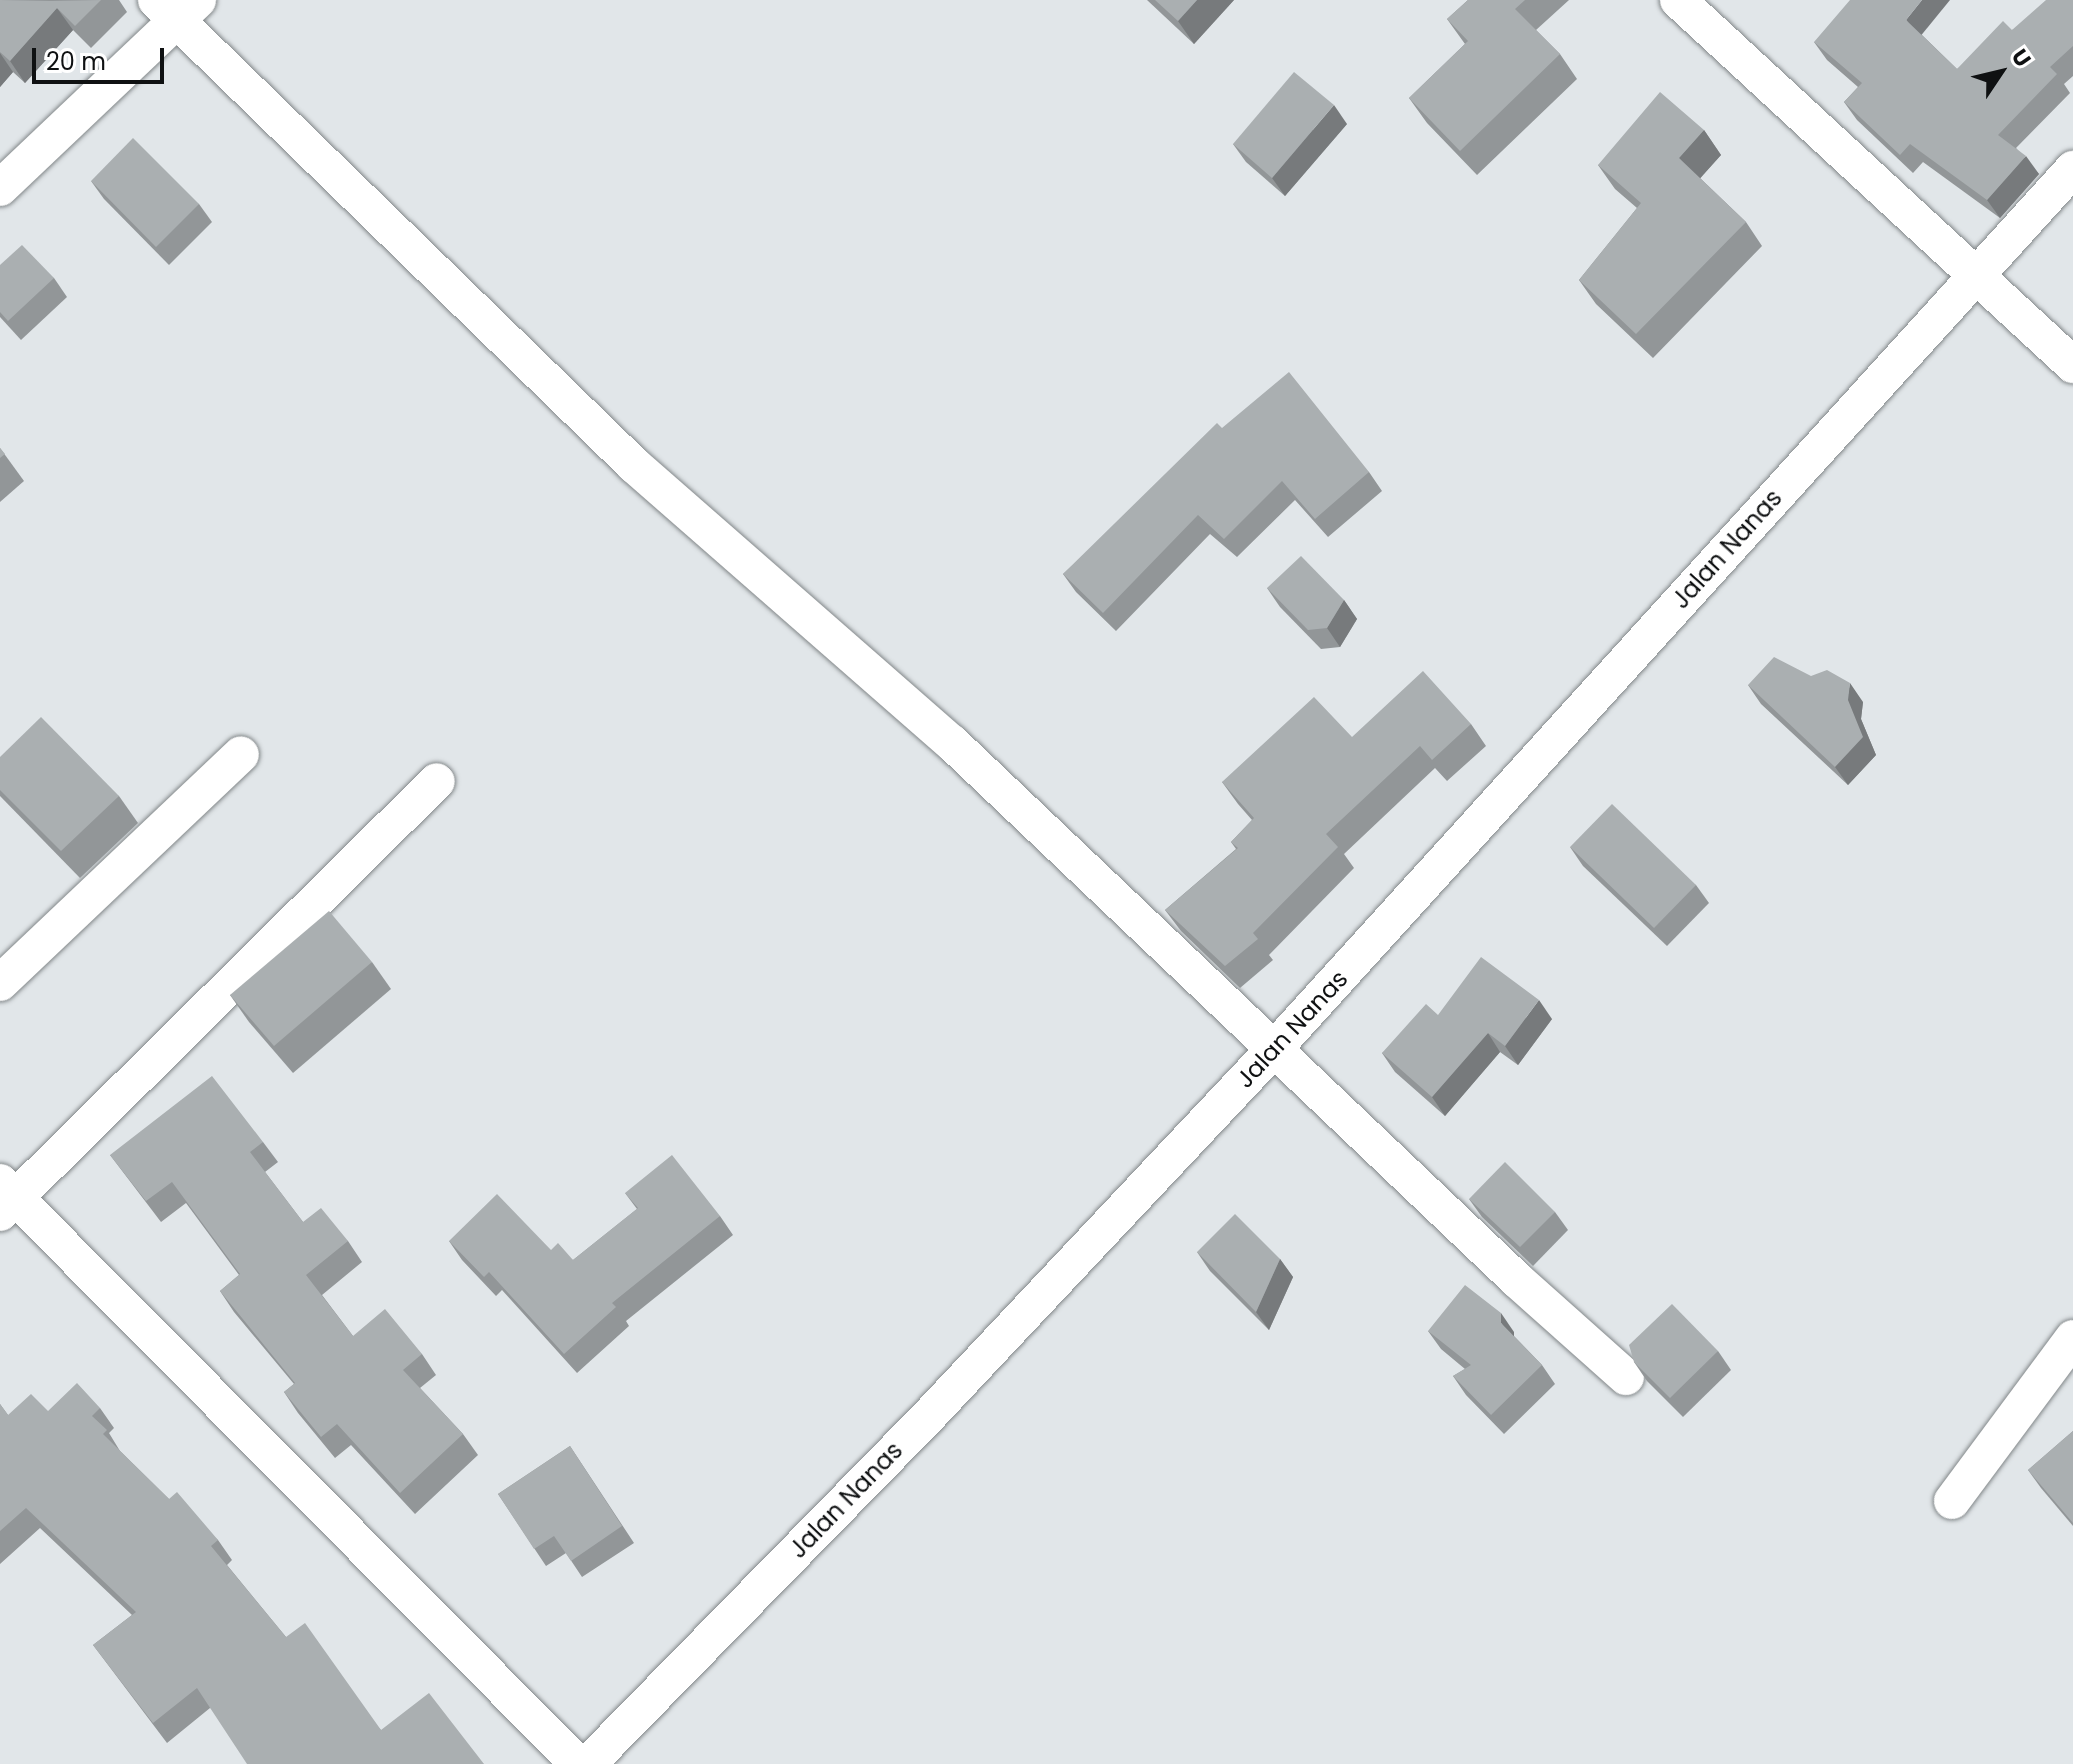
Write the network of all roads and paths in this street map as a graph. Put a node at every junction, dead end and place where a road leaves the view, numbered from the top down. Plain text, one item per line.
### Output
1 (1678, 0) edge
2 (177, 7) edge
3 (2073, 169) edge
4 (0, 188) edge
5 (1975, 275) junction
6 (2073, 365) edge
7 (241, 754) dead end
8 (437, 781) dead end
9 (0, 983) edge
10 (1274, 1049) junction
11 (5, 1198) edge
12 (2073, 1338) edge
13 (1626, 1377) dead end
14 (1952, 1501) dead end
15 (578, 1764) edge
16 (588, 1764) edge

1 - 5 street
2 - 4 street
2 - 10 street
3 - 5 street, Jalan Nanas
5 - 6 street
5 - 10 street, Jalan Nanas
7 - 9 street
8 - 11 street
10 - 13 street
10 - 16 street, Jalan Nanas
11 - 15 street
12 - 14 street

